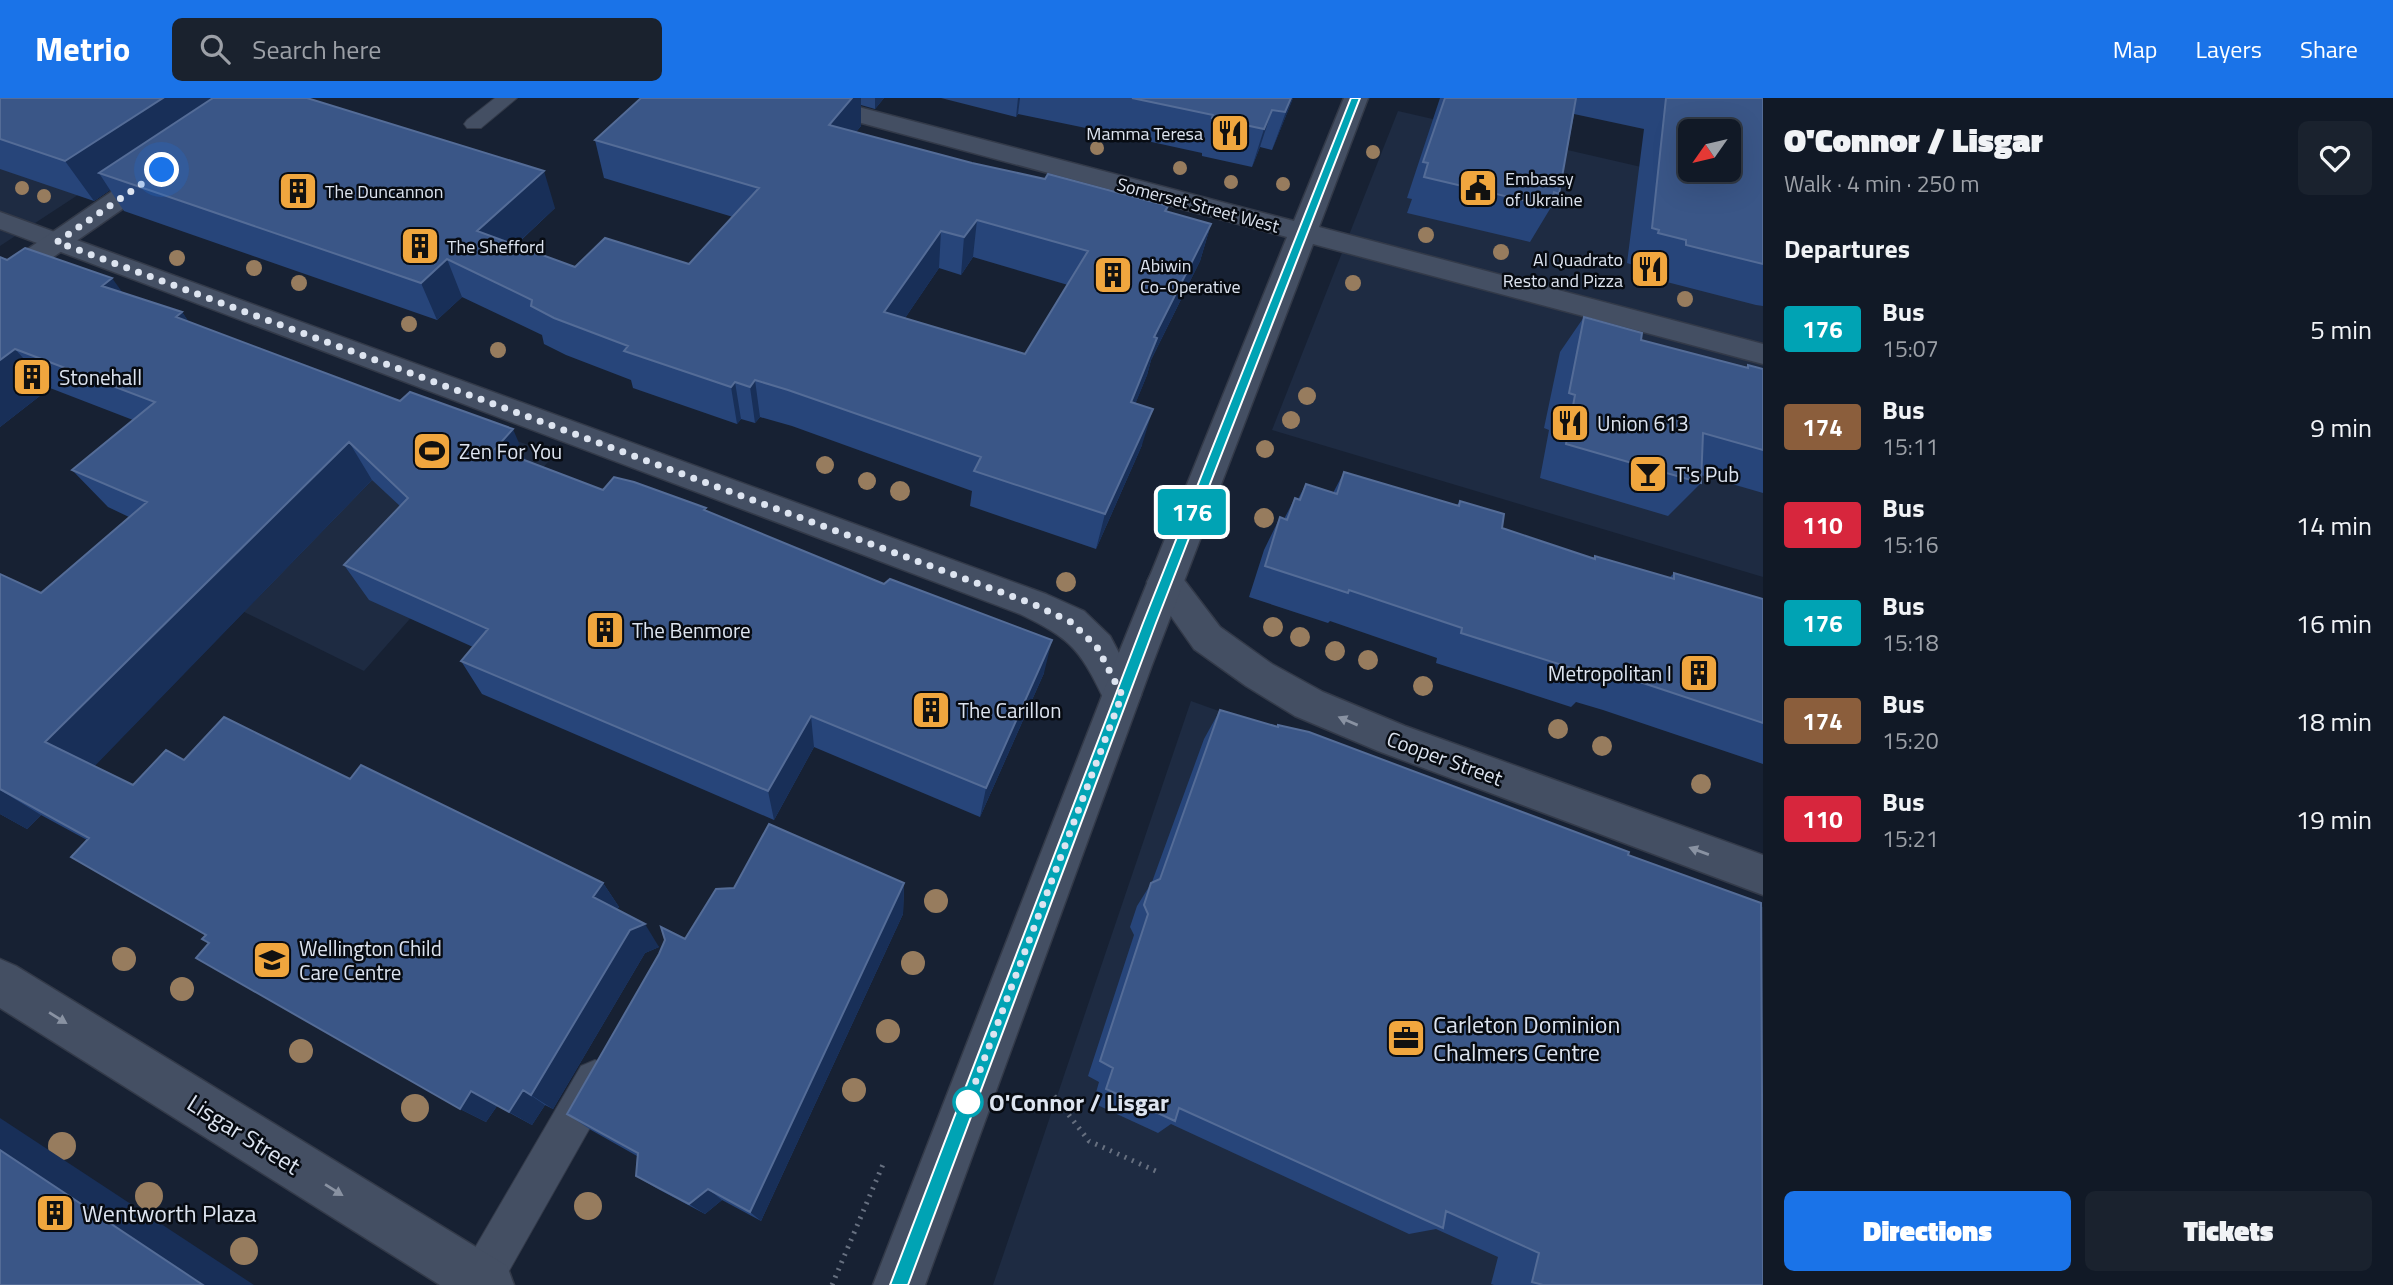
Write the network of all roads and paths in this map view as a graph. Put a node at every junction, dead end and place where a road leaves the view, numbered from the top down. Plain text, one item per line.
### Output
1 (507, 98) edge
2 (796, 98) edge
3 (1356, 98) edge
4 (474, 124) dead end
5 (179, 158) edge
6 (0, 219) edge
7 (1302, 232) junction
8 (57, 242) junction
9 (0, 281) edge
10 (1763, 354) edge
11 (1165, 582) junction
12 (1122, 695) junction
13 (1763, 875) edge
14 (0, 982) edge
15 (613, 1049) edge
16 (1054, 1096) dead end
17 (1158, 1172) dead end
18 (484, 1282) edge
19 (899, 1285) edge

1 - 4 lane
2 - 7 main road, Somerset Street West
3 - 7 main road
5 - 8 main road
6 - 8 main road
7 - 10 main road, Somerset Street West
7 - 11 main road
8 - 9 main road
8 - 12 main road
11 - 12 main road
13 -> 11 main road, Cooper Street
12 - 19 main road
14 -> 18 main road, Lisgar Street
15 - 18 lane
16 - 17 path

